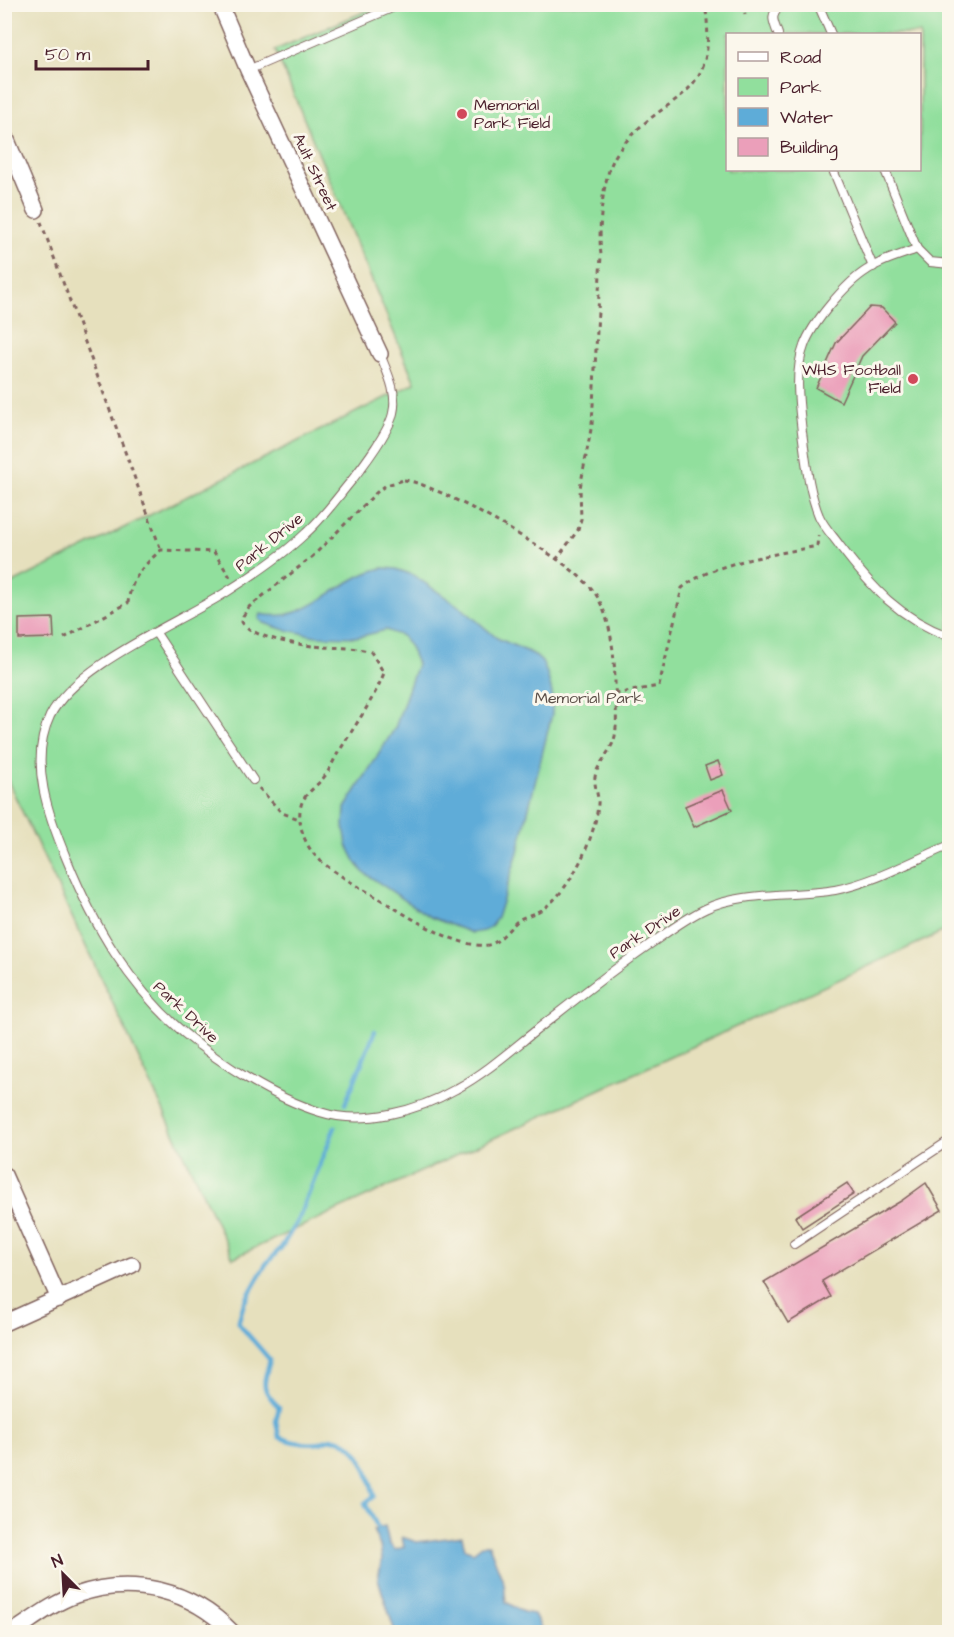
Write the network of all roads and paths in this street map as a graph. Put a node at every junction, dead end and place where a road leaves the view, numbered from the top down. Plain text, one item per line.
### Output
1 (220, 4) edge
2 (401, 4) edge
3 (498, 4) edge
4 (509, 4) edge
5 (705, 4) edge
6 (743, 4) edge
7 (782, 4) edge
8 (818, 4) edge
9 (746, 14) dead end
10 (778, 33) edge
11 (831, 33) edge
12 (248, 70) junction
13 (4, 133) edge
14 (833, 171) edge
15 (885, 171) edge
16 (36, 210) joint
17 (917, 249) junction
18 (950, 264) edge
19 (873, 267) junction
20 (380, 354) joint
21 (820, 519) junction
22 (161, 550) junction
23 (556, 560) junction
24 (236, 586) junction
25 (156, 633) junction
26 (950, 637) edge
27 (64, 638) dead end
28 (615, 694) junction
29 (253, 780) joint
30 (299, 819) junction
31 (950, 845) edge
32 (950, 1140) edge
33 (4, 1175) edge
34 (794, 1244) dead end
35 (132, 1265) dead end
36 (59, 1299) junction
37 (4, 1323) edge
38 (13, 1632) edge
39 (232, 1632) edge

1 - 12 street, Ault Street
2 - 12 lane
3 - 4 path
5 - 23 path
6 - 9 path
7 - 10 lane
8 - 11 lane
12 - 20 street, Ault Street
13 - 16 street
14 - 19 lane
15 - 17 lane
16 - 22 path
17 - 18 lane
17 - 19 lane
19 - 21 lane
20 - 24 lane, Park Drive
21 - 26 lane
21 - 28 path
22 - 24 path
22 - 27 path
23 - 28 path
23 - 30 path
24 - 25 lane, Park Drive
25 - 29 lane
25 - 31 lane, Park Drive
28 - 30 path
29 - 30 path
32 - 34 lane
33 - 36 street
35 - 36 street
36 - 37 street
38 - 39 street

